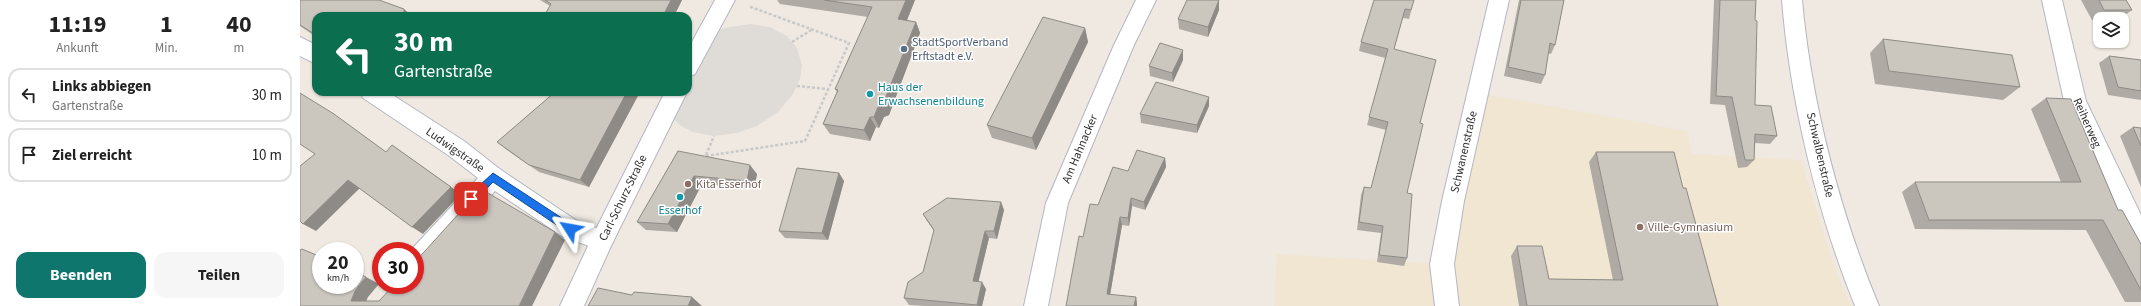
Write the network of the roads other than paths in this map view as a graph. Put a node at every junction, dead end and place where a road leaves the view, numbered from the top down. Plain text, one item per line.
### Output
1 (725, 0) edge
2 (1146, 0) edge
3 (1499, 0) edge
4 (1792, 0) edge
5 (2052, 0) edge
6 (300, 45) edge
7 (312, 53) edge
8 (692, 61) edge
9 (377, 96) edge
10 (674, 96) edge
11 (493, 177) junction
12 (602, 240) junction
13 (2141, 240) edge
14 (424, 252) edge
15 (572, 306) edge
16 (1036, 306) edge
17 (1447, 306) edge
18 (1867, 306) edge

1 - 8 street
2 - 16 street, Am Hahnacker
3 - 17 street, Schwanenstraße
4 - 18 street, Schwalbenstraße
5 - 13 street, Reiherweg
6 - 7 street
9 - 11 street, Ludwigstraße
10 - 12 street, Carl-Schurz-Straße
11 - 12 street, Ludwigstraße
11 - 14 street
12 - 15 street, Carl-Schurz-Straße

